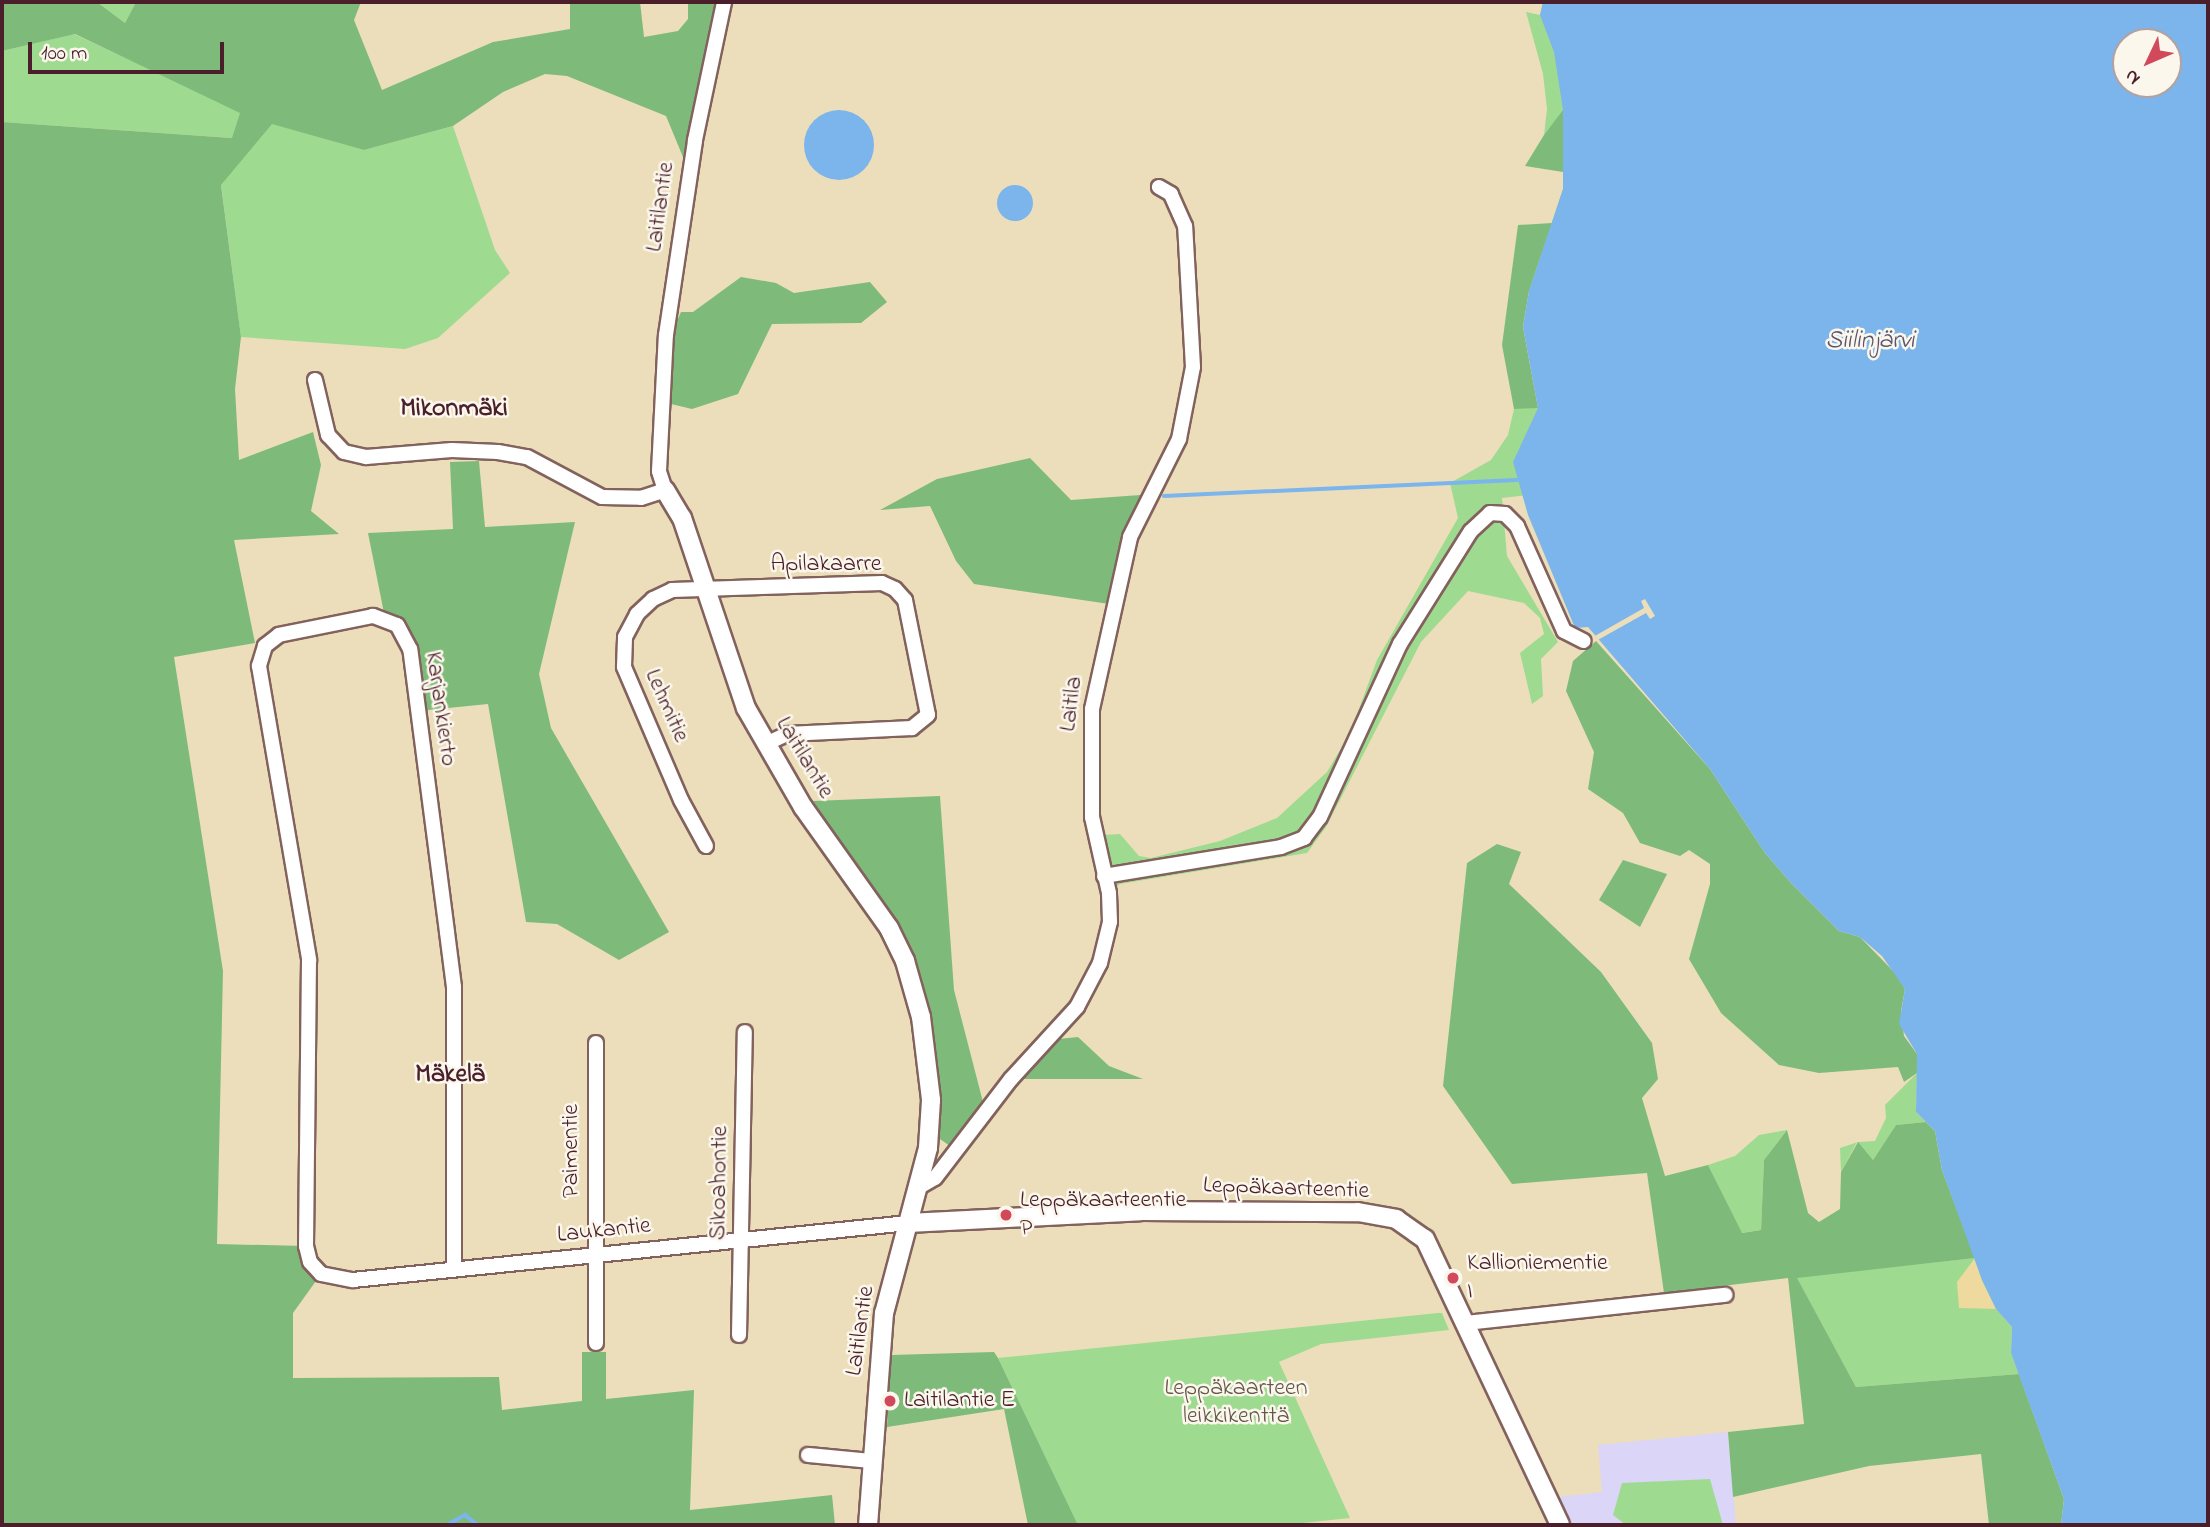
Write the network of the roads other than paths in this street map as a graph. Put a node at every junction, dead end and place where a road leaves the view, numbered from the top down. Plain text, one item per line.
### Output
1 (724, 2) edge
2 (1159, 187) dead end
3 (316, 380) dead end
4 (665, 489) junction
5 (707, 589) junction
6 (1584, 641) dead end
7 (766, 744) junction
8 (706, 846) dead end
9 (1104, 876) junction
10 (745, 1032) dead end
11 (596, 1043) dead end
12 (921, 1185) junction
13 (908, 1223) junction
14 (741, 1241) junction
15 (594, 1255) junction
16 (310, 1262) joint
17 (454, 1269) junction
18 (1725, 1295) dead end
19 (1466, 1323) junction
20 (739, 1335) dead end
21 (596, 1343) dead end
22 (808, 1455) dead end
23 (872, 1461) junction
24 (868, 1525) edge
25 (1560, 1525) edge

1 - 4 street, Laitilantie
2 - 9 street, Laitila
3 - 4 street
4 - 5 street, Laitilantie
5 - 7 street, Laitilantie
5 - 7 street, Apilakaarre
5 - 8 street, Lehmitie
6 - 9 street
7 - 12 street, Laitilantie
9 - 12 street, Laitila
10 - 14 street, Sikoahontie
11 - 15 street, Paimentie
12 - 13 street, Laitilantie
13 - 14 street, Laukantie
13 - 19 street, Leppäkaarteentie
13 - 23 street, Laitilantie
14 - 15 street, Laukantie
14 - 20 street, Sikoahontie
15 - 17 street, Laukantie
15 - 21 street, Paimentie
16 - 17 street, Laukantie
16 - 17 street, Karjankierto
18 - 19 street
19 - 25 street, Leppäkaarteentie
22 - 23 street
23 - 24 street, Laitilantie

